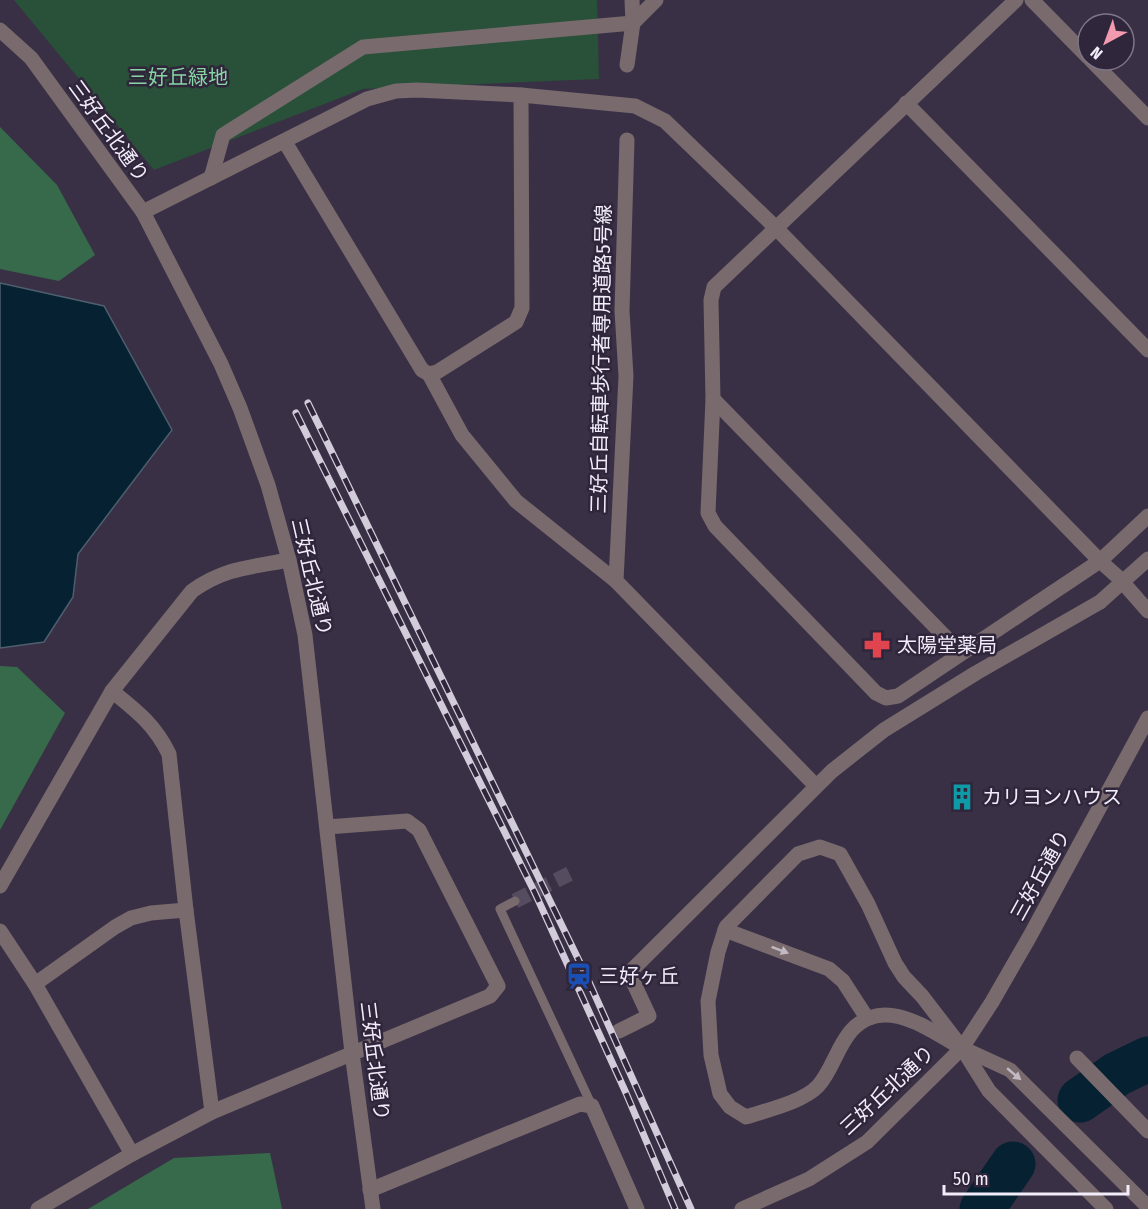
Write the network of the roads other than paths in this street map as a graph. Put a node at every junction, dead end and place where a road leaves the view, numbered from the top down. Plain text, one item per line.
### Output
1 (632, 0) edge
2 (656, 0) edge
3 (1016, 0) edge
4 (1032, 0) edge
5 (633, 23) junction
6 (0, 30) edge
7 (1076, 45) edge
8 (627, 64) dead end
9 (1103, 72) edge
10 (521, 95) junction
11 (906, 103) junction
12 (1148, 118) edge
13 (627, 140) dead end
14 (285, 142) junction
15 (211, 178) junction
16 (143, 212) junction
17 (775, 227) junction
18 (1148, 350) edge
19 (429, 374) junction
20 (713, 399) junction
21 (1148, 516) edge
22 (1148, 559) edge
23 (289, 560) junction
24 (1100, 561) junction
25 (616, 581) junction
26 (1148, 611) edge
27 (961, 653) junction
28 (112, 691) junction
29 (1148, 718) edge
30 (816, 786) junction
31 (327, 827) junction
32 (0, 886) edge
33 (516, 901) tunnel mouth
34 (186, 910) junction
35 (725, 930) junction
36 (0, 931) edge
37 (35, 984) junction
38 (867, 1018) junction
39 (619, 1030) dead end
40 (962, 1048) junction
41 (352, 1053) junction
42 (1077, 1058) dead end
43 (592, 1106) junction
44 (212, 1112) junction
45 (1148, 1131) edge
46 (132, 1154) junction
47 (370, 1190) junction
48 (1148, 1207) edge
49 (38, 1209) edge
50 (372, 1209) edge
51 (637, 1209) edge
52 (742, 1209) edge
53 (1106, 1209) edge

1 - 5 street
2 - 5 street
3 - 11 street
4 - 7 street
5 - 8 street
5 - 15 street
6 - 16 street, 三好丘北通り
9 - 12 street
10 - 14 street
10 - 17 street
10 - 19 street
11 - 17 street
11 - 18 street
13 - 25 street, 三好丘自転車歩行者専用道路5号線
14 - 15 street
14 - 19 street
15 - 16 street
16 - 23 street, 三好丘北通り
17 - 20 street
17 - 24 street
19 - 25 street
20 - 27 street
20 - 27 street
21 - 24 street
22 - 30 street, bridge
23 - 28 street
23 - 31 street, 三好丘北通り
24 - 26 street
24 - 27 street
25 - 30 street
28 - 32 street
28 - 34 street
29 - 40 street, 三好丘通り
30 - 39 street
31 - 41 street, 三好丘北通り
31 - 41 street
33 - 43 lane
34 - 37 street
34 - 44 street
35 -> 38 street
35 - 38 street
35 - 40 street
36 - 37 street
37 - 46 street
38 - 40 street
40 -> 48 street
40 - 52 street, 三好丘北通り
40 - 53 street
41 - 44 street
41 - 47 street, 三好丘北通り
42 - 45 street
43 - 47 street
43 - 51 street
44 - 46 street
46 - 49 street
47 - 50 street, 三好丘北通り

